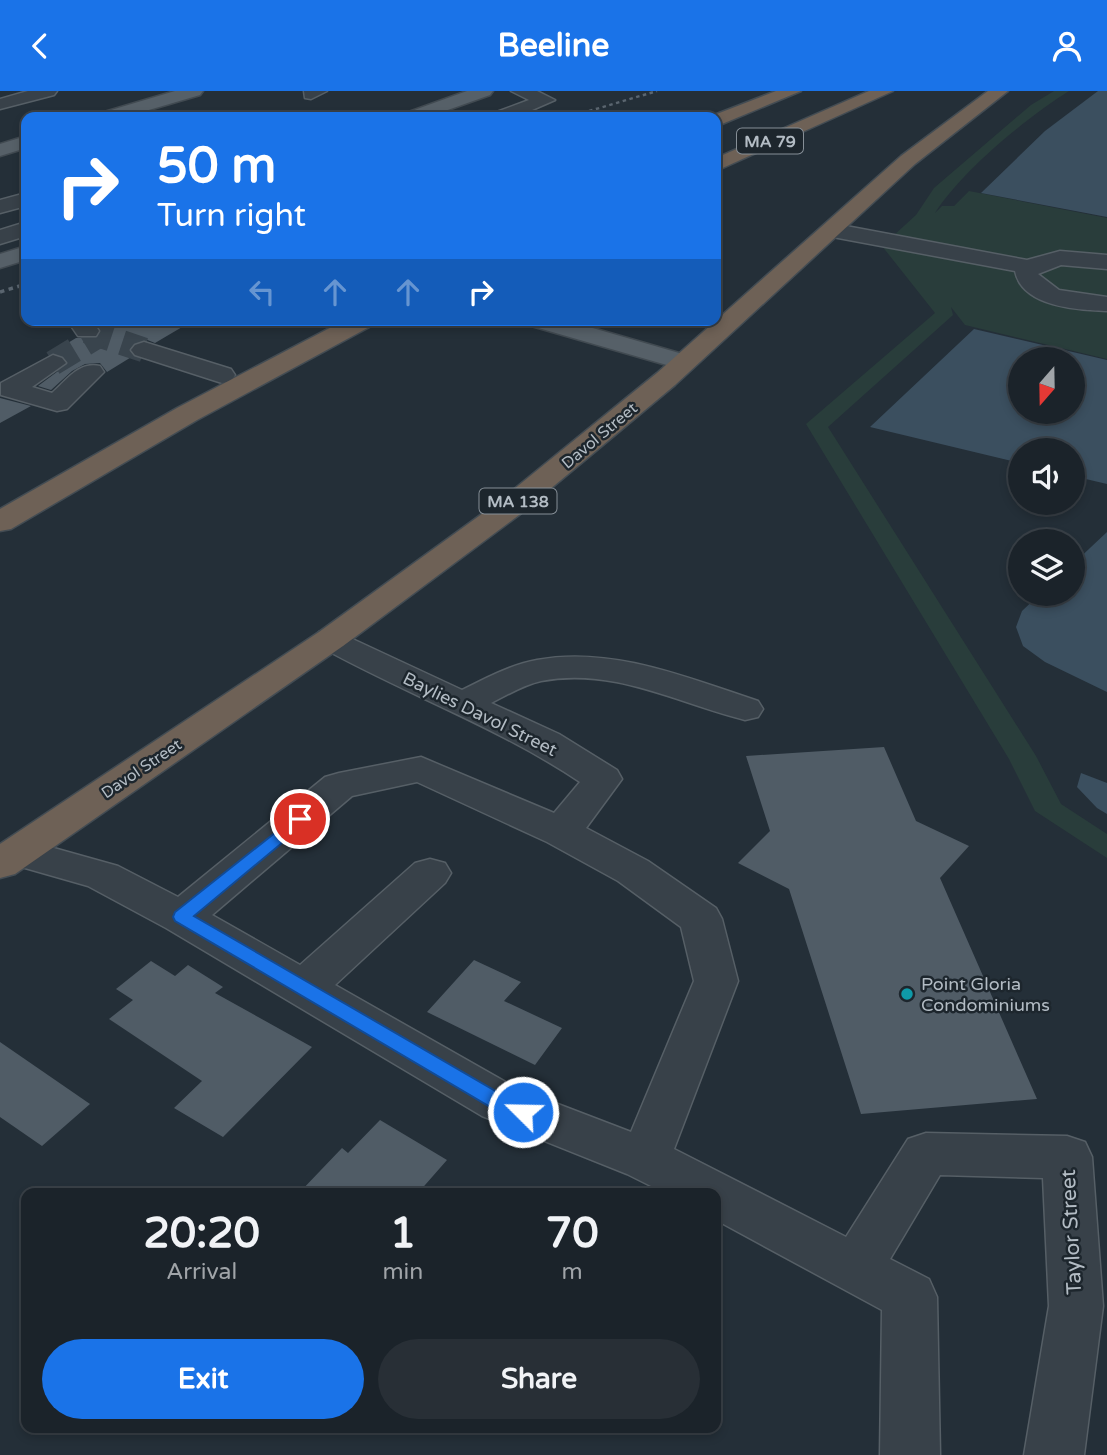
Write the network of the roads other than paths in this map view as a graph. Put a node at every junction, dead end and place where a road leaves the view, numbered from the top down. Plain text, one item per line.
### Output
1 (48, 91) edge
2 (194, 91) edge
3 (484, 91) edge
4 (520, 91) edge
5 (792, 91) edge
6 (884, 91) edge
7 (999, 91) edge
8 (0, 104) edge
9 (124, 112) edge
10 (426, 112) edge
11 (514, 112) edge
12 (721, 118) edge
13 (21, 143) edge
14 (0, 149) edge
15 (721, 163) edge
16 (21, 201) edge
17 (0, 207) edge
18 (830, 230) junction
19 (21, 231) edge
20 (0, 237) edge
21 (21, 255) edge
22 (0, 261) edge
23 (1107, 262) edge
24 (1028, 267) junction
25 (1107, 304) edge
26 (353, 326) edge
27 (558, 326) edge
28 (144, 350) tunnel mouth
29 (684, 362) junction
30 (53, 363) tunnel mouth
31 (91, 372) tunnel mouth
32 (222, 375) dead end
33 (1, 519) edge
34 (331, 639) junction
35 (463, 703) junction
36 (745, 709) dead end
37 (561, 832) junction
38 (9, 858) edge
39 (430, 873) dead end
40 (181, 917) junction
41 (303, 988) junction
42 (646, 1159) junction
43 (702, 1188) edge
44 (721, 1198) edge
45 (856, 1268) junction
46 (909, 1455) edge
47 (1054, 1455) edge

1 - 8 street
2 - 9 main road
3 - 10 main road
4 - 11 street
5 - 12 highway
6 - 15 highway, MA 79
7 - 18 highway, Davol Street / MA 138
13 - 14 main road
16 - 17 street
18 - 24 street
18 - 29 highway, Davol Street / MA 138
19 - 20 street
21 - 22 main road
23 - 24 street
24 - 25 street
26 - 33 highway
27 - 29 main road
28 - 32 street
29 - 34 highway, Davol Street / MA 138
30 - 31 street
34 - 35 street, Baylies Davol Street
34 - 38 highway, Davol Street / MA 138
35 - 36 street
35 - 37 street, Baylies Davol Street
37 - 40 street
37 - 42 street
38 - 40 street
39 - 41 street
40 - 41 street
41 - 42 street
42 - 43 street
44 - 45 street
45 - 46 street
45 - 47 street, Taylor Street

